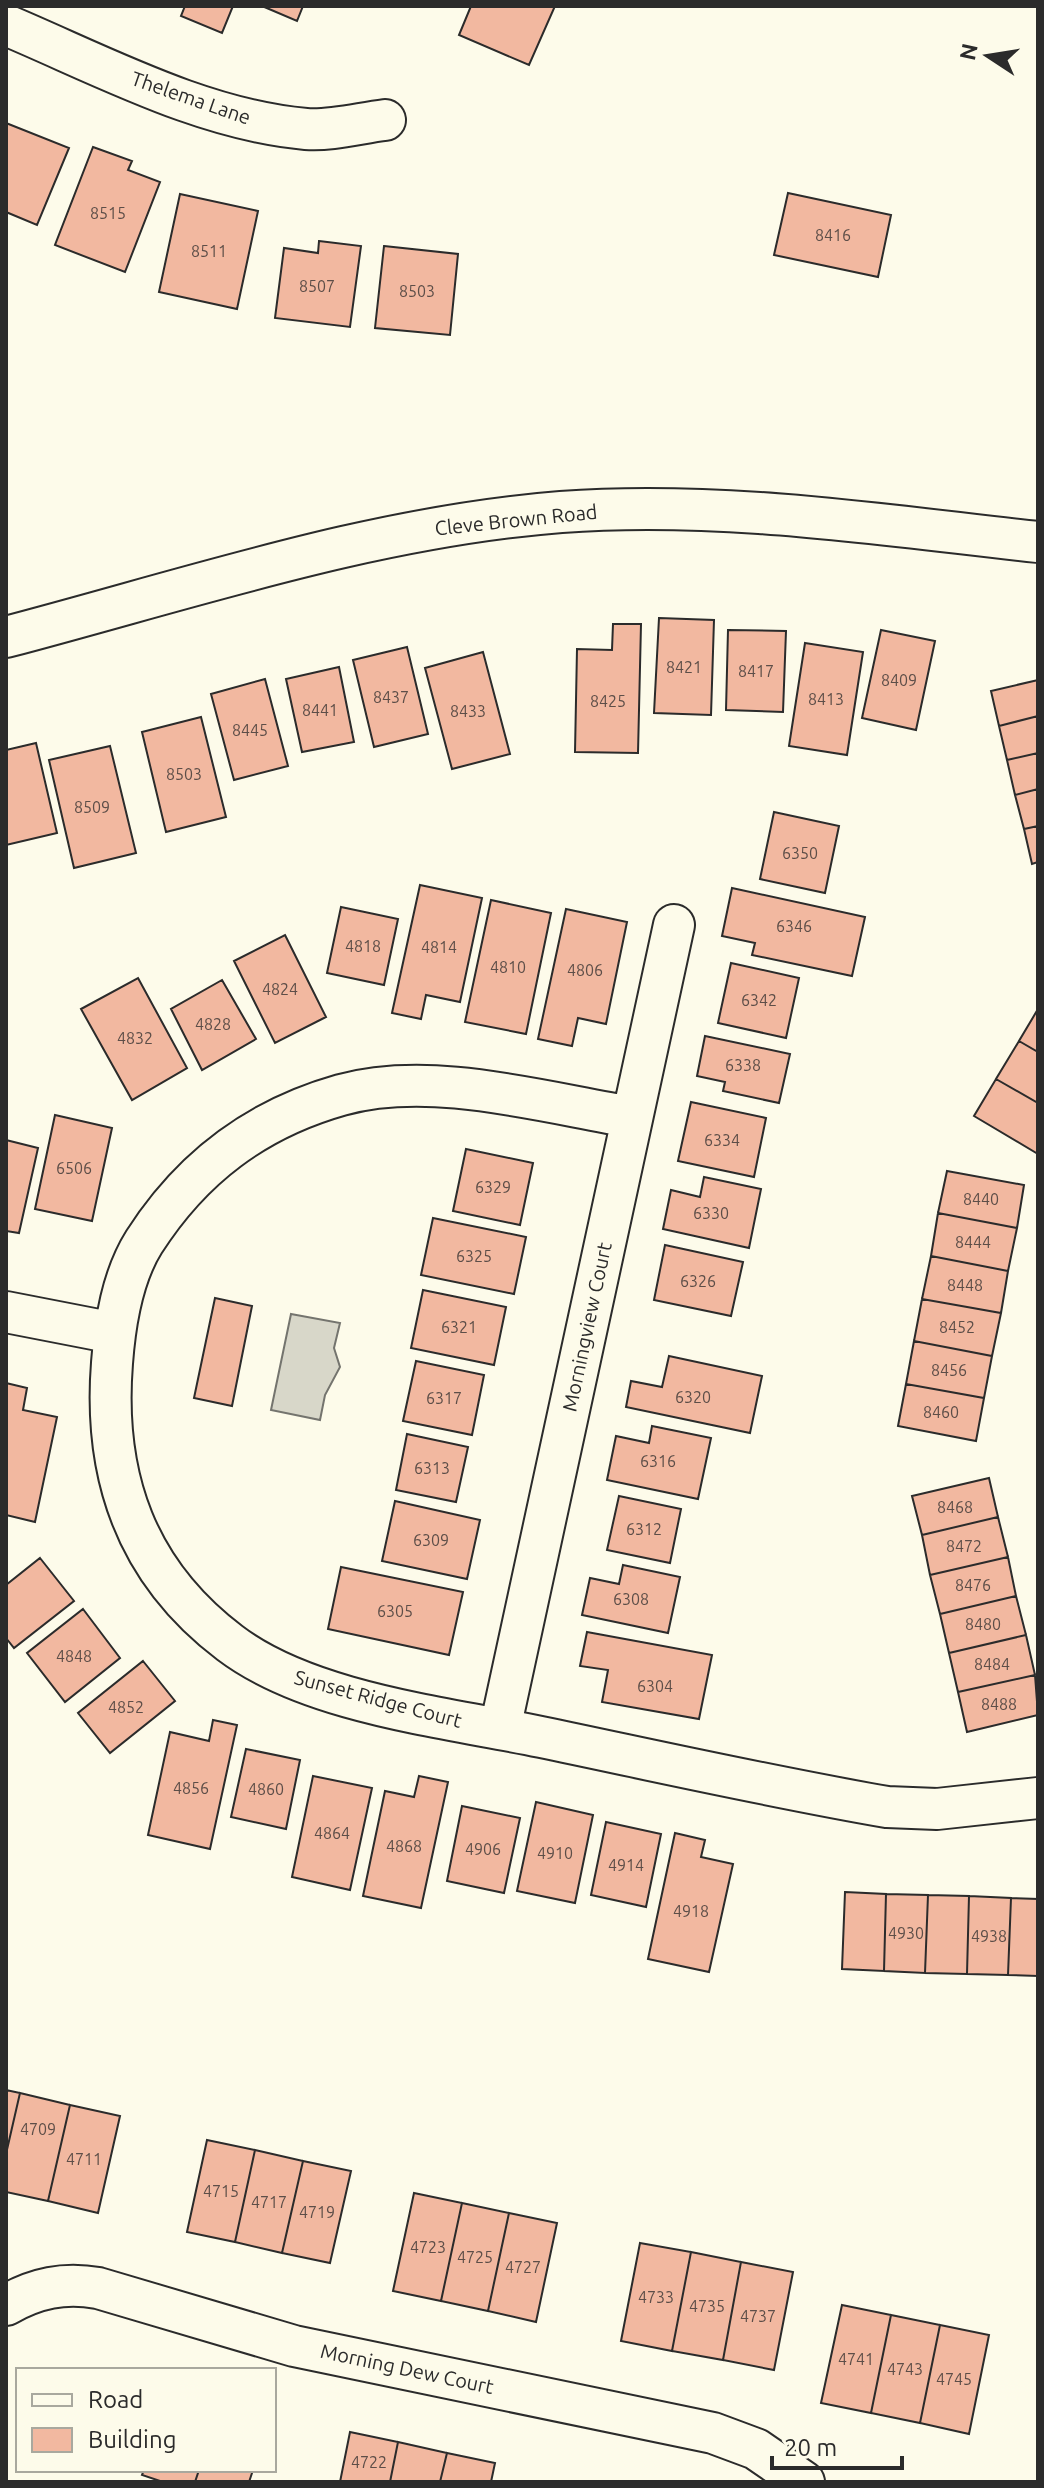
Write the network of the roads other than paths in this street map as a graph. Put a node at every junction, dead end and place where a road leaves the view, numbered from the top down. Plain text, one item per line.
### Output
1 (6, 25) edge
2 (385, 120) dead end
3 (1038, 542) edge
4 (6, 637) edge
5 (674, 925) dead end
6 (632, 1117) junction
7 (6, 1312) edge
8 (114, 1333) junction
9 (500, 1729) junction
10 (1038, 1798) edge
11 (6, 2305) edge
12 (804, 2482) edge

1 - 2 street, Thelema Lane
3 - 4 street, Cleve Brown Road
5 - 6 street, Morningview Court
6 - 8 street, Sunset Ridge Court
6 - 9 street, Morningview Court
7 - 8 street
8 - 9 street, Sunset Ridge Court
9 - 10 street, Sunset Ridge Court
11 - 12 street, Morning Dew Court

